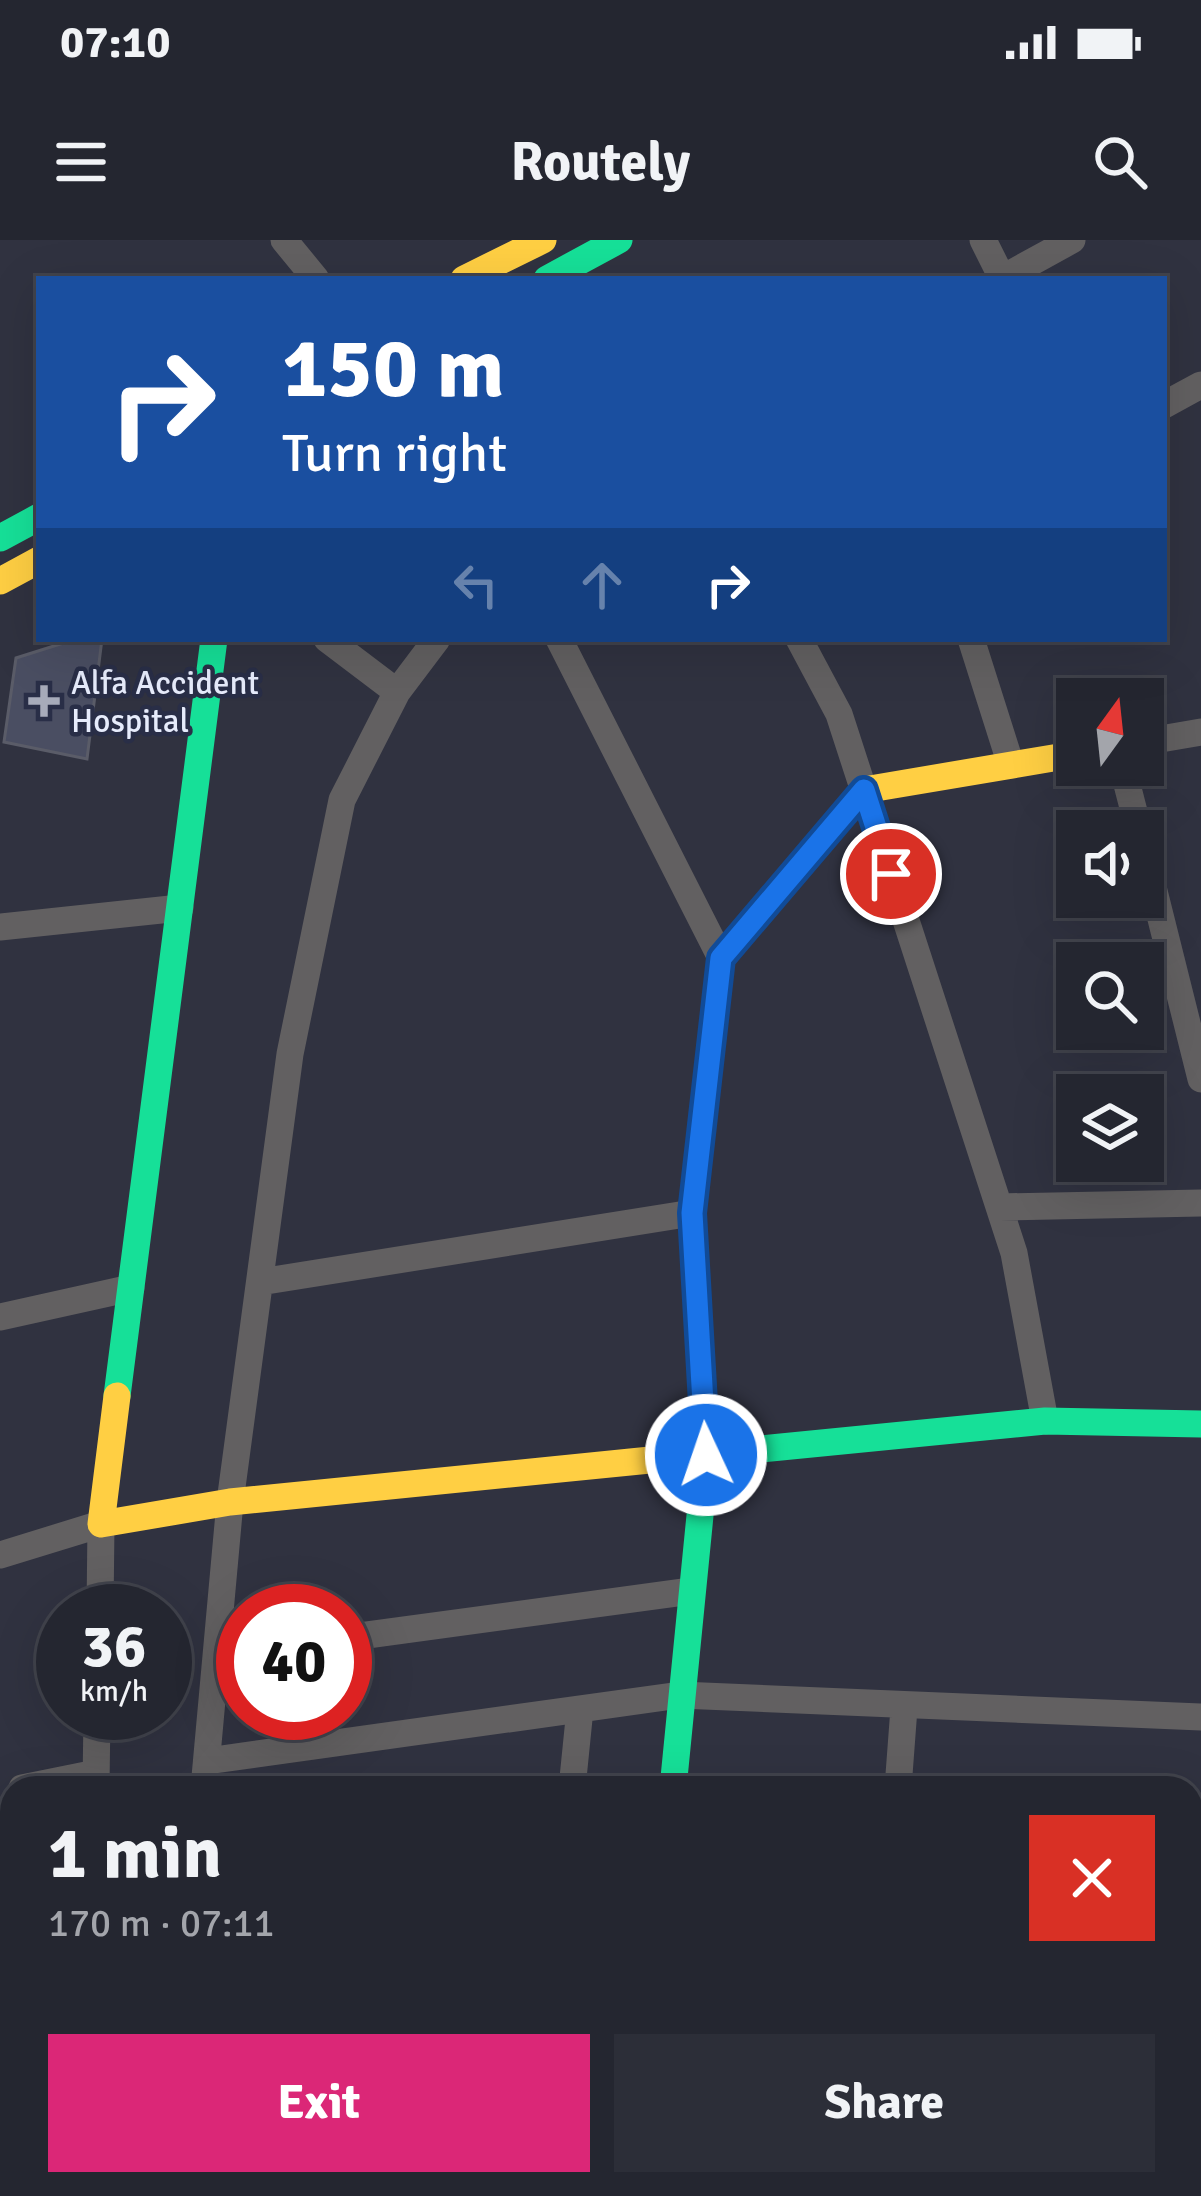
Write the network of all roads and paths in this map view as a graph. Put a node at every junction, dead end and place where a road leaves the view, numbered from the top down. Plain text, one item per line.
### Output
1 (284, 240) edge
2 (542, 240) edge
3 (620, 240) edge
4 (982, 240) edge
5 (1072, 240) edge
6 (588, 259) edge
7 (314, 276) edge
8 (470, 276) edge
9 (553, 276) edge
10 (1000, 276) edge
11 (1007, 276) edge
12 (1201, 385) edge
13 (1167, 403) edge
14 (36, 519) edge
15 (0, 538) edge
16 (36, 562) edge
17 (0, 582) edge
18 (214, 642) edge
19 (331, 642) edge
20 (435, 642) edge
21 (561, 642) edge
22 (801, 642) edge
23 (971, 642) edge
24 (397, 692) junction
25 (1201, 732) edge
26 (1164, 738) edge
27 (1056, 758) edge
28 (1011, 765) junction
29 (864, 790) junction
30 (180, 908) junction
31 (1161, 918) edge
32 (0, 927) edge
33 (721, 958) junction
34 (1201, 1079) edge
35 (1201, 1203) edge
36 (999, 1207) junction
37 (692, 1213) junction
38 (260, 1282) junction
39 (131, 1288) junction
40 (0, 1317) edge
41 (1045, 1421) junction
42 (1201, 1424) edge
43 (706, 1455) junction
44 (230, 1502) junction
45 (101, 1524) junction
46 (0, 1555) edge
47 (100, 1584) edge
48 (230, 1584) edge
49 (692, 1591) junction
50 (372, 1633) edge
51 (680, 1695) junction
52 (904, 1708) junction
53 (580, 1709) junction
54 (1201, 1717) edge
55 (216, 1724) edge
56 (97, 1740) edge
57 (206, 1774) edge
58 (96, 1776) edge
59 (573, 1776) edge
60 (674, 1776) edge
61 (899, 1776) edge

1 - 7 street
2 - 8 street
3 - 6 street
4 - 10 street
5 - 11 street
6 - 9 street
12 - 13 street
14 - 15 street
16 - 17 street
18 - 30 street
19 - 24 street
20 - 24 street
21 - 33 street
22 - 29 street
23 - 28 street
24 - 38 street
25 - 26 street
27 - 28 street
28 - 29 street
29 - 33 street
29 - 36 street
30 - 32 street
30 - 39 street
31 - 34 street
33 - 37 street
35 - 36 street
36 - 41 street
37 - 38 street
37 - 43 street
38 - 44 street
39 - 40 street
39 - 45 street
41 - 42 street
41 - 43 street
43 - 44 street
43 - 49 street
44 - 45 street
44 - 48 street
45 - 46 street
45 - 47 street
49 - 50 street
49 - 51 street
51 - 52 street
51 - 53 street
51 - 60 street
52 - 54 street
52 - 61 street
53 - 57 street
53 - 59 street
55 - 57 street
56 - 58 street

